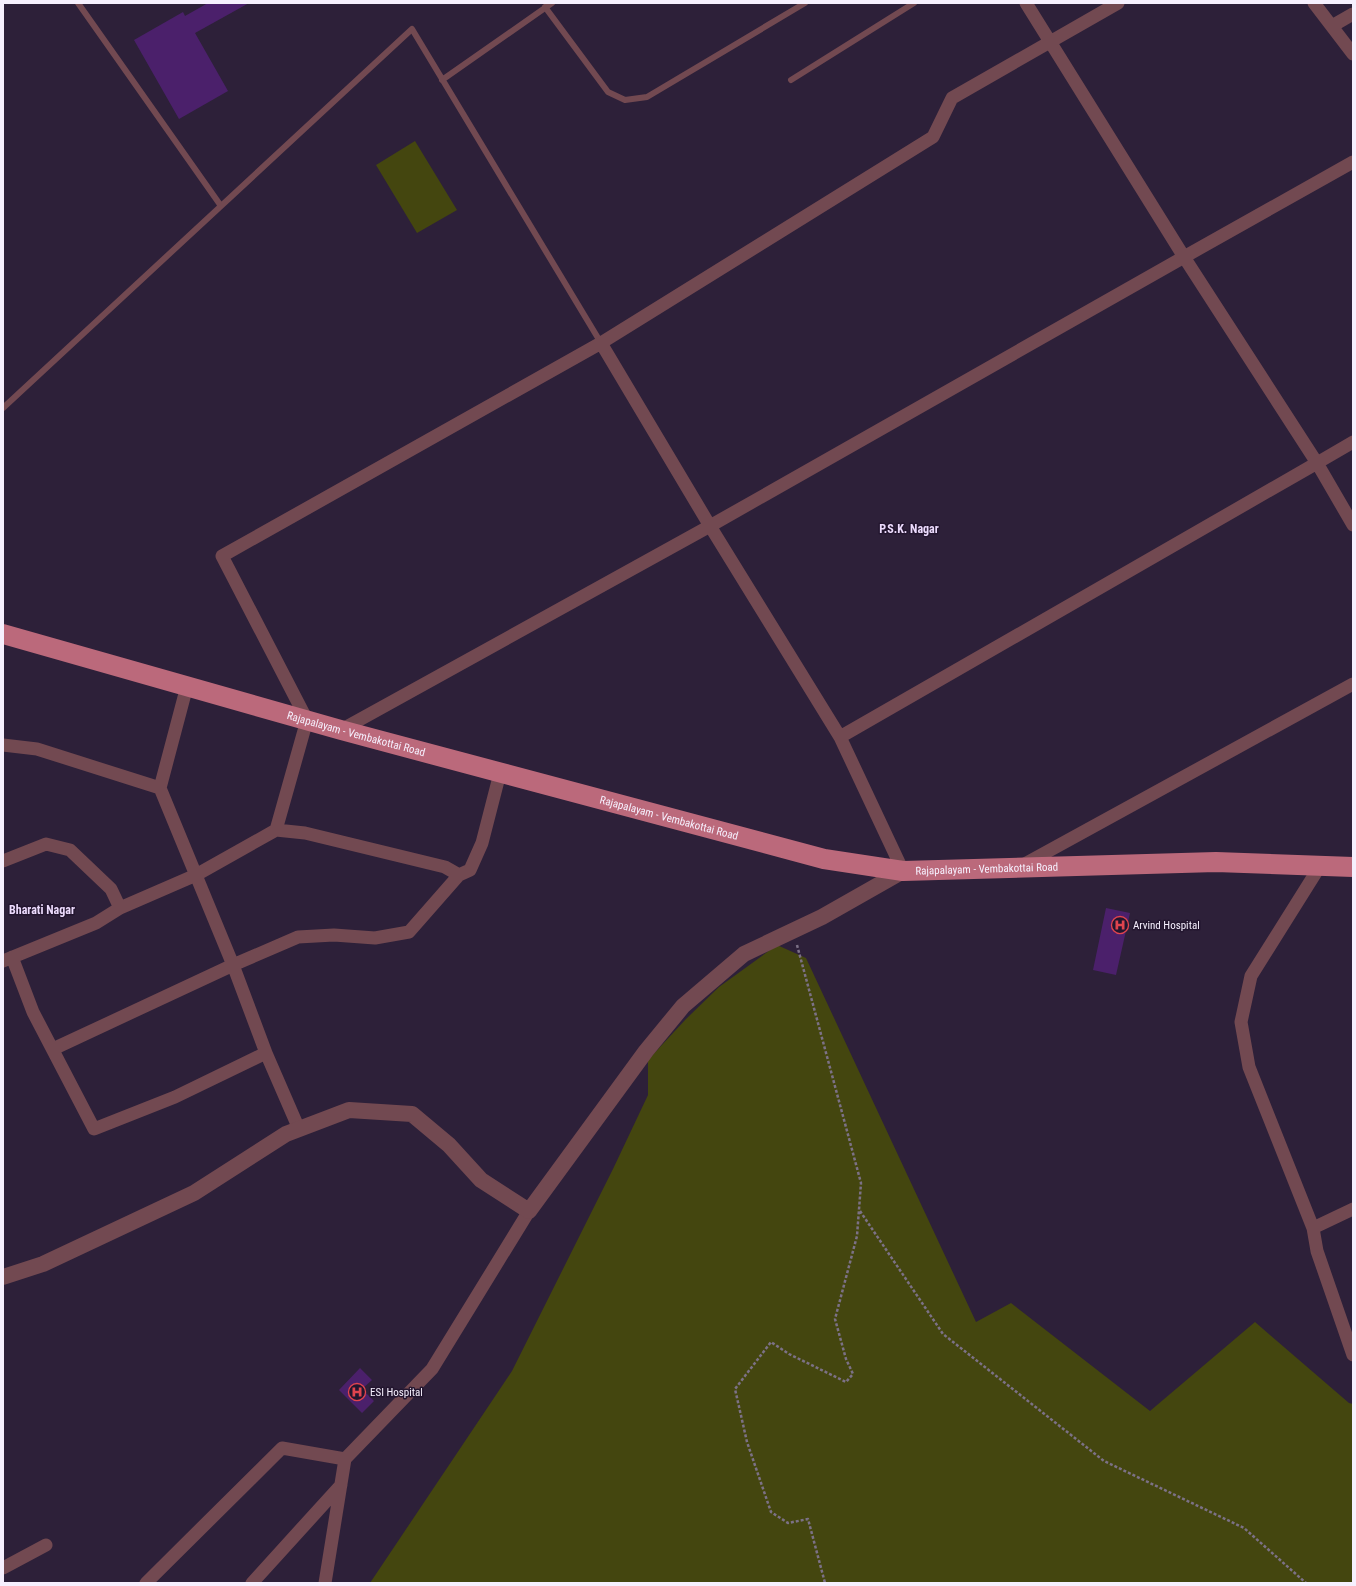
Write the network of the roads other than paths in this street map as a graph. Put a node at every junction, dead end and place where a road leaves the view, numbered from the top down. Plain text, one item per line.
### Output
1 (78, 3) edge
2 (552, 3) edge
3 (804, 3) edge
4 (914, 3) edge
5 (1026, 3) edge
6 (1118, 3) edge
7 (1314, 3) edge
8 (545, 8) junction
9 (1353, 14) edge
10 (1332, 26) junction
11 (1050, 42) junction
12 (1353, 54) edge
13 (442, 80) junction
14 (791, 80) dead end
15 (1353, 162) edge
16 (221, 206) junction
17 (1184, 257) junction
18 (601, 343) junction
19 (3, 408) edge
20 (1353, 442) edge
21 (1317, 463) junction
22 (1353, 525) edge
23 (710, 526) junction
24 (3, 634) edge
25 (1353, 684) edge
26 (187, 686) junction
27 (307, 720) junction
28 (341, 730) junction
29 (840, 737) junction
30 (3, 745) edge
31 (500, 773) junction
32 (160, 788) junction
33 (276, 830) junction
34 (3, 861) edge
35 (1320, 866) junction
36 (1353, 867) edge
37 (1018, 868) junction
38 (903, 871) junction
39 (196, 875) junction
40 (459, 875) junction
41 (120, 908) junction
42 (8, 959) edge
43 (233, 965) junction
44 (53, 1050) junction
45 (266, 1053) junction
46 (298, 1129) junction
47 (1353, 1209) edge
48 (529, 1211) junction
49 (1313, 1228) junction
50 (3, 1277) edge
51 (1353, 1355) edge
52 (345, 1459) junction
53 (341, 1485) junction
54 (46, 1545) dead end
55 (3, 1568) edge
56 (146, 1583) edge
57 (252, 1583) edge
58 (324, 1583) edge

1 - 16 lane
2 - 8 lane
3 - 8 lane
4 - 14 lane
5 - 11 street
6 - 11 street
7 - 10 street
8 - 13 lane
9 - 10 street
10 - 12 street
11 - 17 street
11 - 18 street
13 - 16 lane
13 - 18 lane
15 - 17 street
16 - 19 lane
17 - 21 street
17 - 23 street
18 - 23 street
18 - 27 street
20 - 21 street
21 - 22 street
21 - 29 street
23 - 28 street
23 - 29 street
24 - 26 main road, Rajapalayam - Vembakottai Road
25 - 37 street
26 - 27 main road, Rajapalayam - Vembakottai Road
26 - 32 street
27 - 28 main road, Rajapalayam - Vembakottai Road
27 - 33 street
28 - 31 main road, Rajapalayam - Vembakottai Road
29 - 38 street
30 - 32 street
31 - 38 main road, Rajapalayam - Vembakottai Road
31 - 40 street
32 - 39 street
33 - 39 street
33 - 40 street
34 - 41 street
35 - 36 main road, Rajapalayam - Vembakottai Road
35 - 37 main road, Rajapalayam - Vembakottai Road
35 - 49 street
37 - 38 main road, Rajapalayam - Vembakottai Road
38 - 48 street
39 - 41 street
39 - 43 street
40 - 43 street
41 - 42 street
42 - 44 street
43 - 44 street
43 - 45 street
44 - 45 street
45 - 46 street
46 - 48 street
46 - 50 street
47 - 49 street
48 - 52 street
49 - 51 street
52 - 53 street
52 - 56 street
53 - 57 street
53 - 58 street
54 - 55 street

